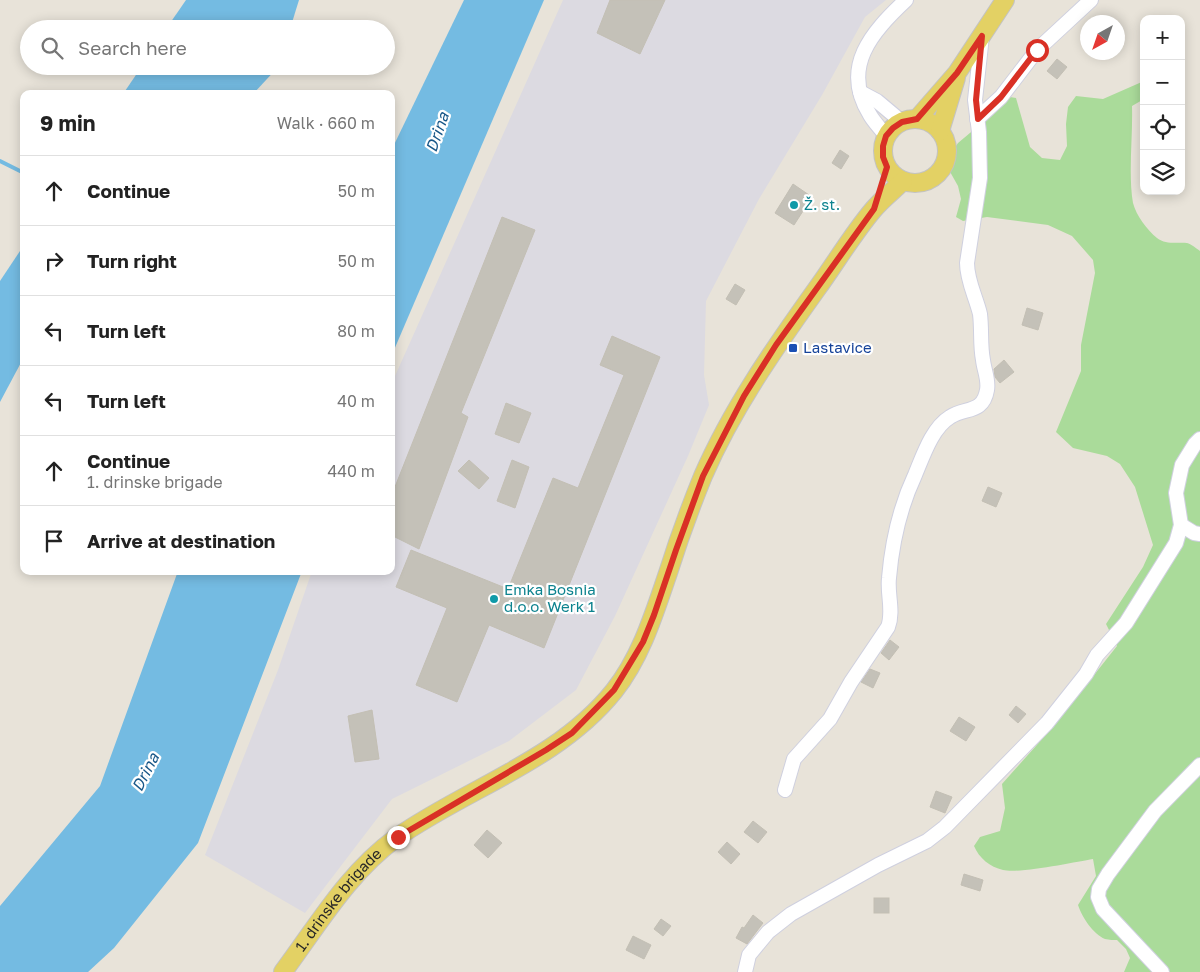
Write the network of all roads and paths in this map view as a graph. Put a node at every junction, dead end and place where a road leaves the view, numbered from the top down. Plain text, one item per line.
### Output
1 (906, 0) edge
2 (1005, 0) edge
3 (1091, 0) edge
4 (982, 36) junction
5 (957, 73) junction
6 (860, 92) junction
7 (978, 119) junction
8 (909, 121) junction
9 (940, 131) junction
10 (886, 136) junction
11 (887, 167) junction
12 (903, 181) junction
13 (874, 209) junction
14 (1200, 439) edge
15 (1181, 525) junction
16 (1200, 534) edge
17 (1200, 765) edge
18 (785, 790) dead end
19 (283, 971) edge
20 (745, 972) edge
21 (1162, 972) edge

1 - 6 street
2 - 4 main road
3 - 7 street
4 - 5 main road
4 - 7 street
5 - 8 main road
5 - 9 main road
6 - 8 street
6 - 10 street
7 - 18 street
8 - 9 main road
8 - 10 main road
9 - 12 main road
10 - 11 main road
11 - 12 main road
11 - 13 main road
12 - 13 main road
13 - 19 main road, 1. drinske brigade
14 - 15 street
15 - 16 street
15 - 20 street
17 - 21 street

